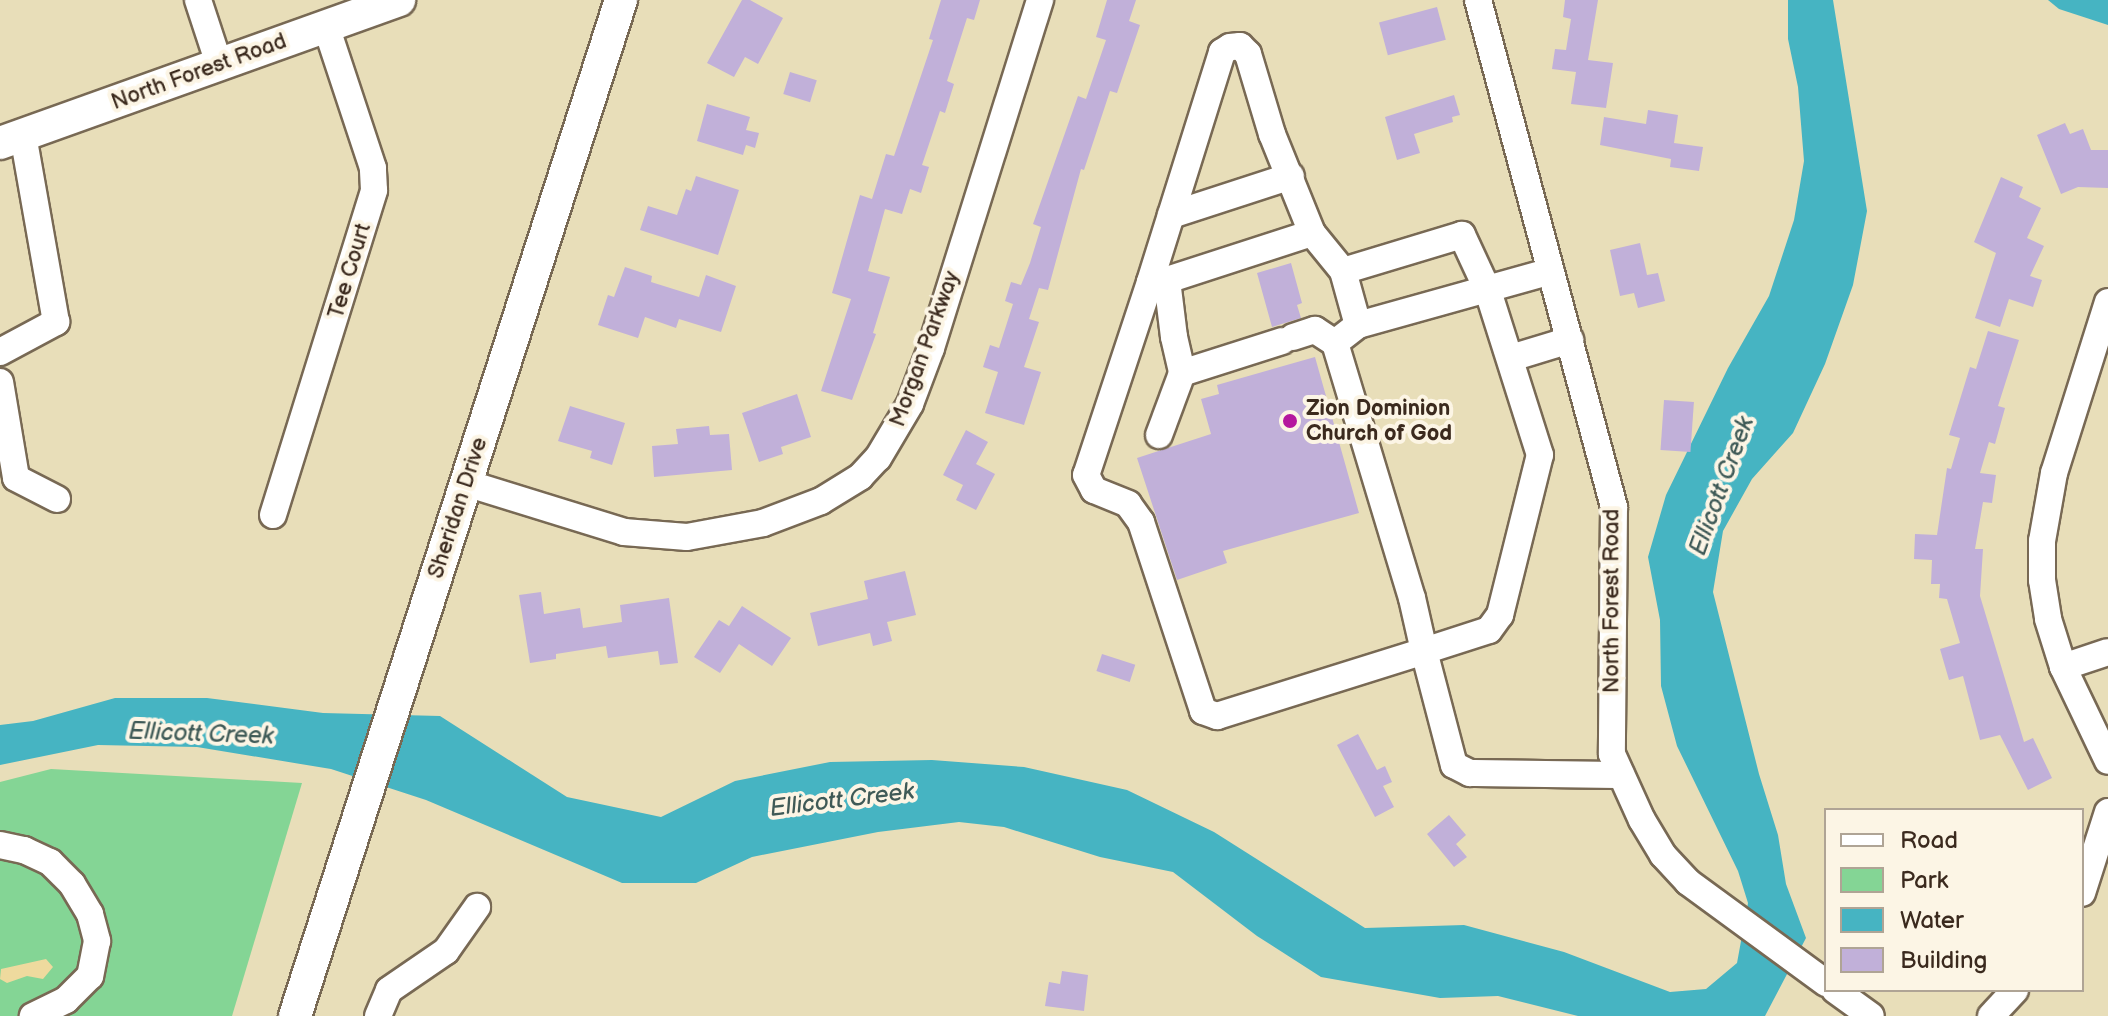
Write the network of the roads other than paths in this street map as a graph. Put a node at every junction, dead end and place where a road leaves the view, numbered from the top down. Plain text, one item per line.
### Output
1 (198, 0) edge
2 (399, 0) edge
3 (621, 0) edge
4 (1040, 0) edge
5 (1478, 0) edge
6 (326, 26) junction
7 (219, 64) junction
8 (11, 139) edge
9 (1291, 176) junction
10 (1171, 215) junction
11 (1312, 233) junction
12 (1343, 271) junction
13 (1551, 271) junction
14 (1158, 281) junction
15 (1488, 291) junction
16 (2108, 302) edge
17 (1358, 325) junction
18 (1570, 340) junction
19 (1335, 343) junction
20 (0, 352) edge
21 (1511, 358) junction
22 (1182, 373) junction
23 (0, 382) edge
24 (1159, 435) dead end
25 (466, 483) junction
26 (57, 499) dead end
27 (273, 515) dead end
28 (1424, 651) junction
29 (2108, 652) edge
30 (2063, 667) junction
31 (2108, 761) edge
32 (1621, 775) junction
33 (2108, 812) edge
34 (0, 845) edge
35 (2084, 887) edge
36 (477, 907) dead end
37 (1824, 981) edge
38 (2013, 992) edge
39 (1839, 1002) edge
40 (33, 1016) edge
41 (295, 1016) edge
42 (378, 1016) edge
43 (1871, 1016) edge
44 (1991, 1016) edge

1 - 7 street
2 - 6 main road, North Forest Road
3 - 25 main road, Sheridan Drive
4 - 25 street, Morgan Parkway
5 - 13 street, North Forest Road
6 - 7 main road, North Forest Road
6 - 27 street, Tee Court
7 - 8 main road, North Forest Road
8 - 20 street
9 - 10 street
9 - 10 street
9 - 11 street
10 - 14 street
11 - 12 street
11 - 14 street
12 - 15 street
12 - 17 street
13 - 15 street
13 - 18 street, North Forest Road
14 - 22 street
14 - 28 street
15 - 17 street
15 - 21 street
16 - 30 street
17 - 19 street
18 - 21 street
18 - 32 street, North Forest Road
19 - 22 street
19 - 28 street
21 - 28 street
22 - 24 street
23 - 26 street
25 - 41 main road, Sheridan Drive
28 - 32 street
29 - 30 street
30 - 31 street
32 - 37 street, North Forest Road
33 - 35 street
34 - 40 street
36 - 42 street
38 - 44 street
39 - 43 street

